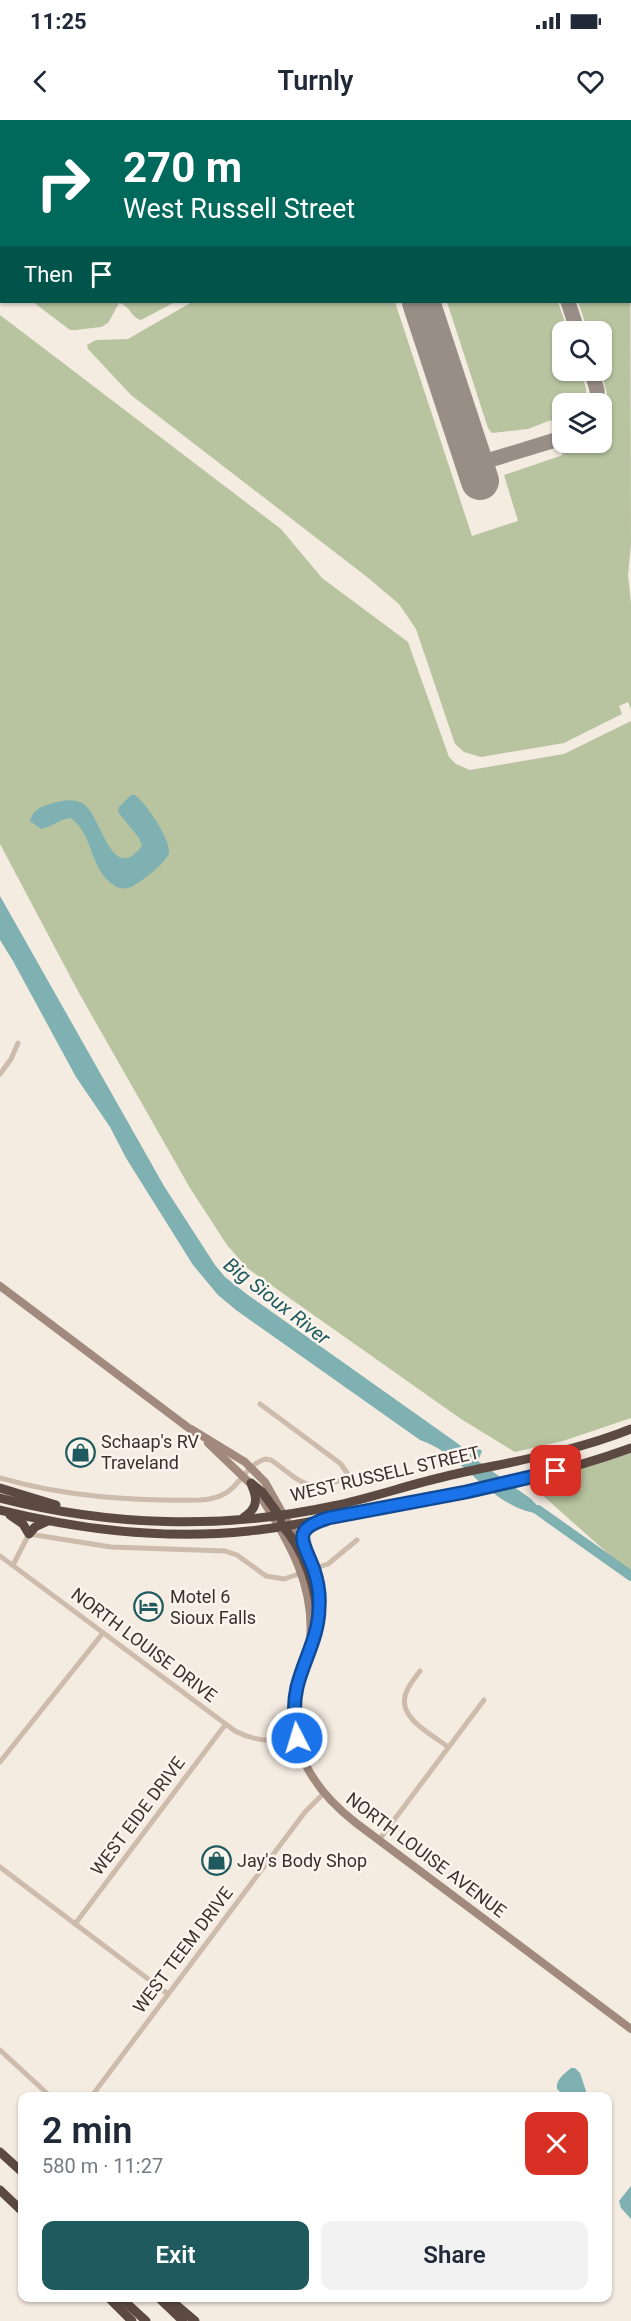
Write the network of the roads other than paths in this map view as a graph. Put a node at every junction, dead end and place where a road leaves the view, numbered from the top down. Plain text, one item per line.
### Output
1 (18, 1043) dead end
2 (0, 1074) edge
3 (0, 1286) edge
4 (260, 1404) dead end
5 (191, 1429) junction
6 (631, 1429) edge
7 (631, 1448) edge
8 (252, 1468) junction
9 (0, 1478) edge
10 (248, 1480) junction
11 (0, 1488) edge
12 (0, 1498) edge
13 (0, 1510) edge
14 (278, 1515) junction
15 (107, 1518) junction
16 (238, 1518) junction
17 (328, 1518) junction
18 (48, 1521) junction
19 (284, 1526) junction
20 (29, 1534) junction
21 (357, 1540) dead end
22 (303, 1548) junction
23 (0, 1556) edge
24 (13, 1565) junction
25 (308, 1572) junction
26 (318, 1626) joint
27 (103, 1633) junction
28 (309, 1654) junction
29 (420, 1671) dead end
30 (484, 1700) dead end
31 (225, 1725) junction
32 (297, 1738) junction
33 (448, 1747) junction
34 (0, 1762) edge
35 (323, 1794) junction
36 (379, 1840) junction
37 (0, 1867) edge
38 (75, 1924) junction
39 (168, 1994) junction
40 (631, 2029) edge
41 (0, 2050) edge
42 (46, 2092) edge
43 (95, 2092) edge
44 (0, 2152) edge
45 (18, 2168) edge
46 (0, 2190) edge
47 (18, 2207) edge
48 (113, 2302) edge
49 (125, 2302) edge
50 (163, 2302) edge
51 (173, 2302) edge
52 (132, 2321) edge
53 (146, 2321) edge
54 (183, 2321) edge
55 (195, 2321) edge

1 - 2 street
3 - 5 street
4 - 8 street, WEST RUSSELL STREET
5 - 8 street
5 - 10 street
6 - 14 highway, WEST RUSSELL STREET
7 - 17 highway, WEST RUSSELL STREET
8 - 10 street
8 - 14 street
9 - 10 street
10 - 14 highway
10 - 16 highway
11 - 15 highway
12 - 15 highway, WEST RUSSELL STREET
13 - 18 highway, WEST RUSSELL STREET
13 - 20 highway
14 - 16 highway, WEST RUSSELL STREET
14 - 19 highway
15 - 16 highway, WEST RUSSELL STREET
17 - 19 highway, WEST RUSSELL STREET
17 - 22 highway
18 - 19 highway, WEST RUSSELL STREET
18 - 20 highway
19 - 22 street, NORTH LOUISE AVENUE
19 - 25 highway
20 - 24 street
20 - 25 street
21 - 25 street
22 - 25 street, NORTH LOUISE AVENUE
23 - 24 street, NORTH LOUISE DRIVE
24 - 27 street, NORTH LOUISE DRIVE
25 - 26 highway
25 - 28 street, NORTH LOUISE AVENUE
26 - 28 street, NORTH LOUISE AVENUE
27 - 31 street, NORTH LOUISE DRIVE
27 - 34 street
28 - 32 street, NORTH LOUISE AVENUE
29 - 33 street
30 - 33 street
31 - 32 street, NORTH LOUISE DRIVE
31 - 38 street, WEST EIDE DRIVE
32 - 35 street, NORTH LOUISE AVENUE
33 - 36 street
35 - 36 street, NORTH LOUISE AVENUE
35 - 39 street, WEST TEEM DRIVE
36 - 40 street, NORTH LOUISE AVENUE
37 - 38 street
38 - 39 street
39 - 43 street, WEST TEEM DRIVE
41 - 42 street
44 - 45 highway
46 - 47 highway
48 - 52 highway
49 - 53 highway
50 - 54 highway
51 - 55 highway

